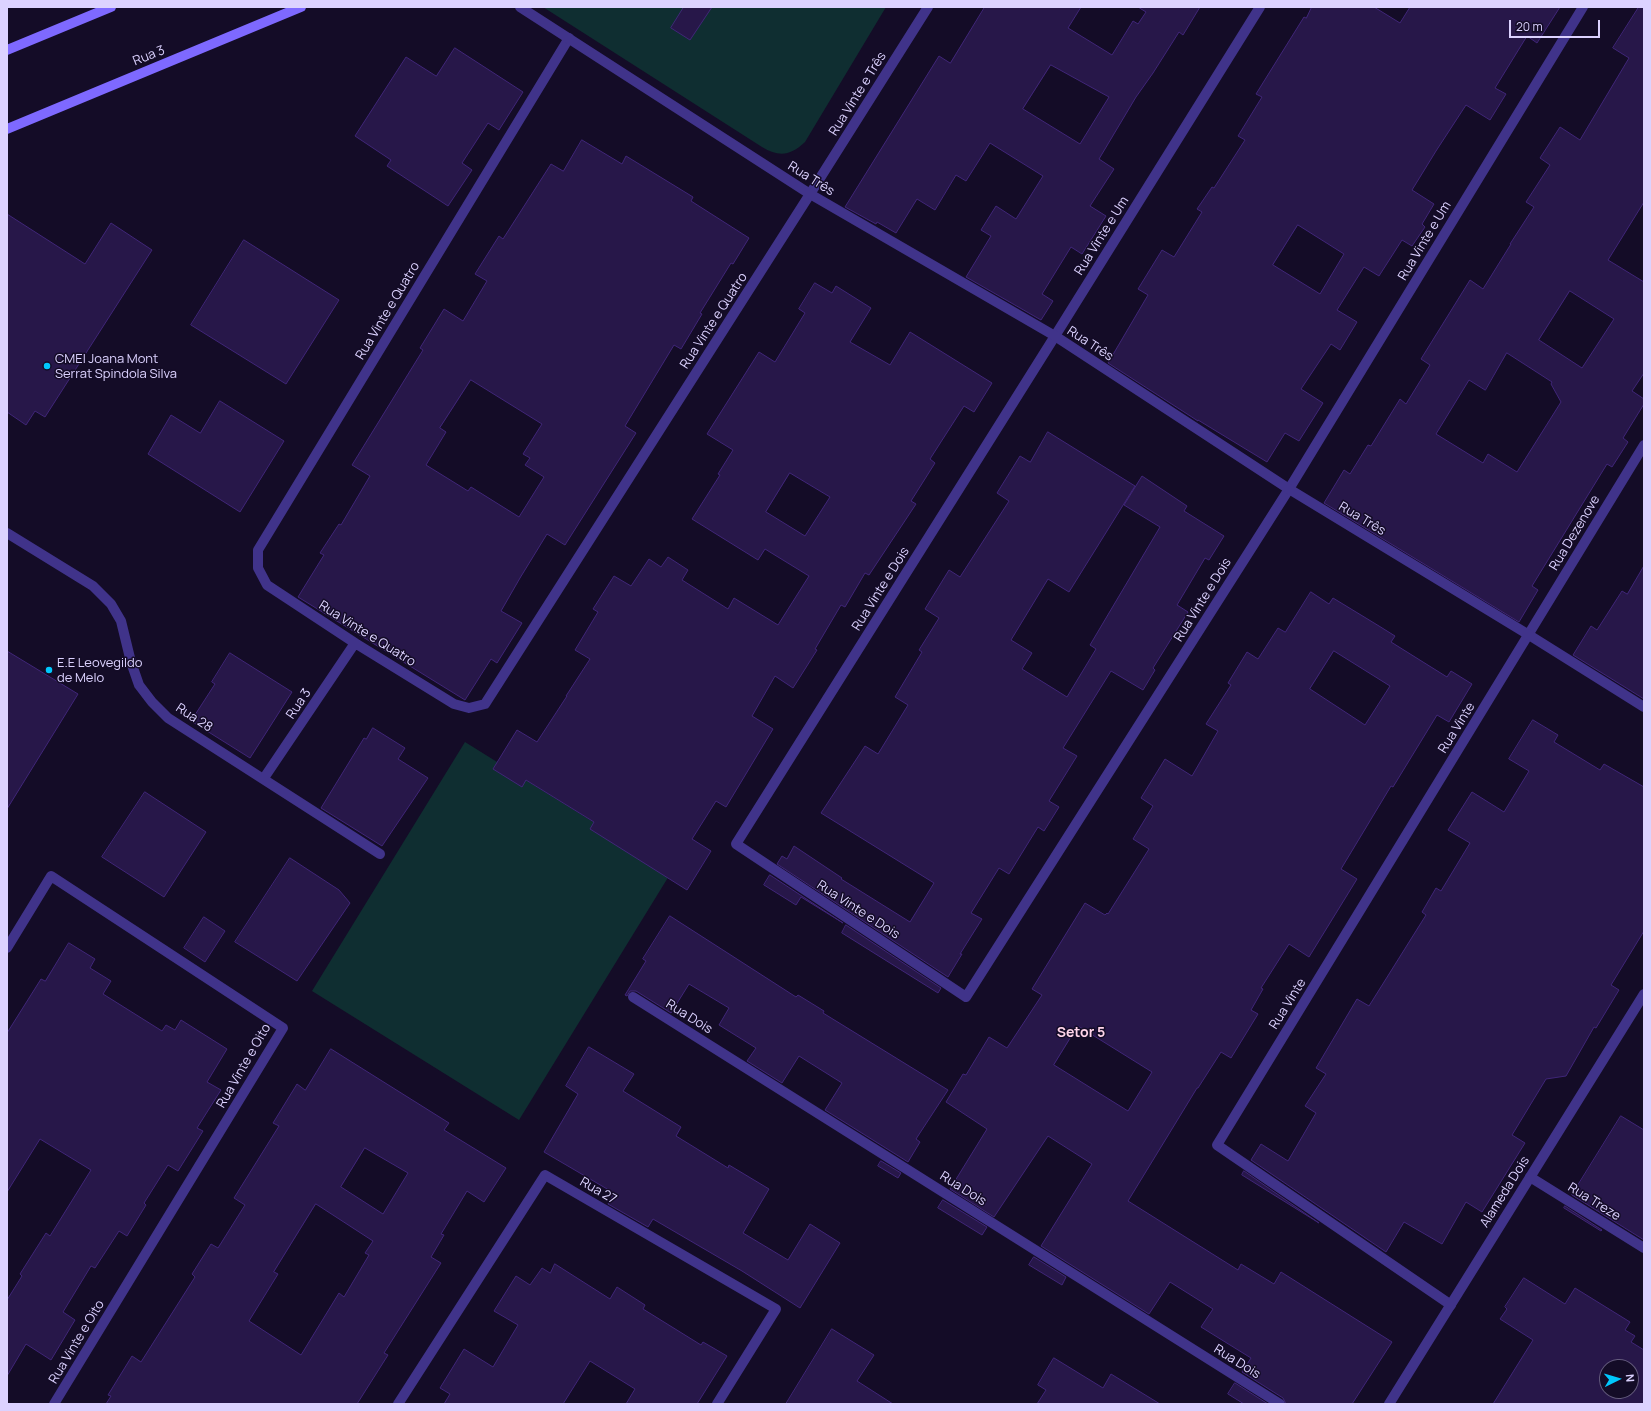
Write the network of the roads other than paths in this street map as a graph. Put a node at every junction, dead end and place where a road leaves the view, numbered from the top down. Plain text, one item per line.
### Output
1 (111, 7) edge
2 (300, 7) edge
3 (520, 7) edge
4 (928, 7) edge
5 (1260, 7) edge
6 (1584, 7) edge
7 (569, 38) junction
8 (7, 50) edge
9 (7, 128) edge
10 (810, 194) junction
11 (1055, 336) junction
12 (1644, 446) edge
13 (1289, 489) junction
14 (7, 533) edge
15 (1529, 635) junction
16 (355, 643) junction
17 (1644, 707) edge
18 (264, 778) junction
19 (380, 854) dead end
20 (7, 948) edge
21 (1644, 994) edge
22 (633, 997) dead end
23 (1530, 1177) junction
24 (1644, 1248) edge
25 (1451, 1305) junction
26 (54, 1404) edge
27 (398, 1404) edge
28 (717, 1404) edge
29 (1280, 1404) edge
30 (1389, 1404) edge

1 - 8 main road
2 - 9 main road, Rua 3
3 - 7 street, Rua Três
4 - 10 street, Rua Vinte e Três
5 - 11 street, Rua Vinte e Um
6 - 13 street, Rua Vinte e Um
7 - 10 street, Rua Três
7 - 16 street, Rua Vinte e Quatro
10 - 11 street, Rua Três
10 - 16 street, Rua Vinte e Quatro
11 - 13 street, Rua Três
11 - 13 street, Rua Vinte e Dois
12 - 15 street, Rua Dezenove
13 - 15 street, Rua Três
14 - 18 street, Rua 28
15 - 17 street, Rua Três
15 - 25 street, Rua Vinte
16 - 18 street, Rua 3
18 - 19 street, Rua 28
20 - 26 street, Rua Vinte e Oito
21 - 23 street, Alameda Dois
22 - 29 street, Rua Dois
23 - 24 street, Rua Treze
23 - 25 street, Alameda Dois
25 - 30 street, Alameda Dois
27 - 28 street, Rua 27

